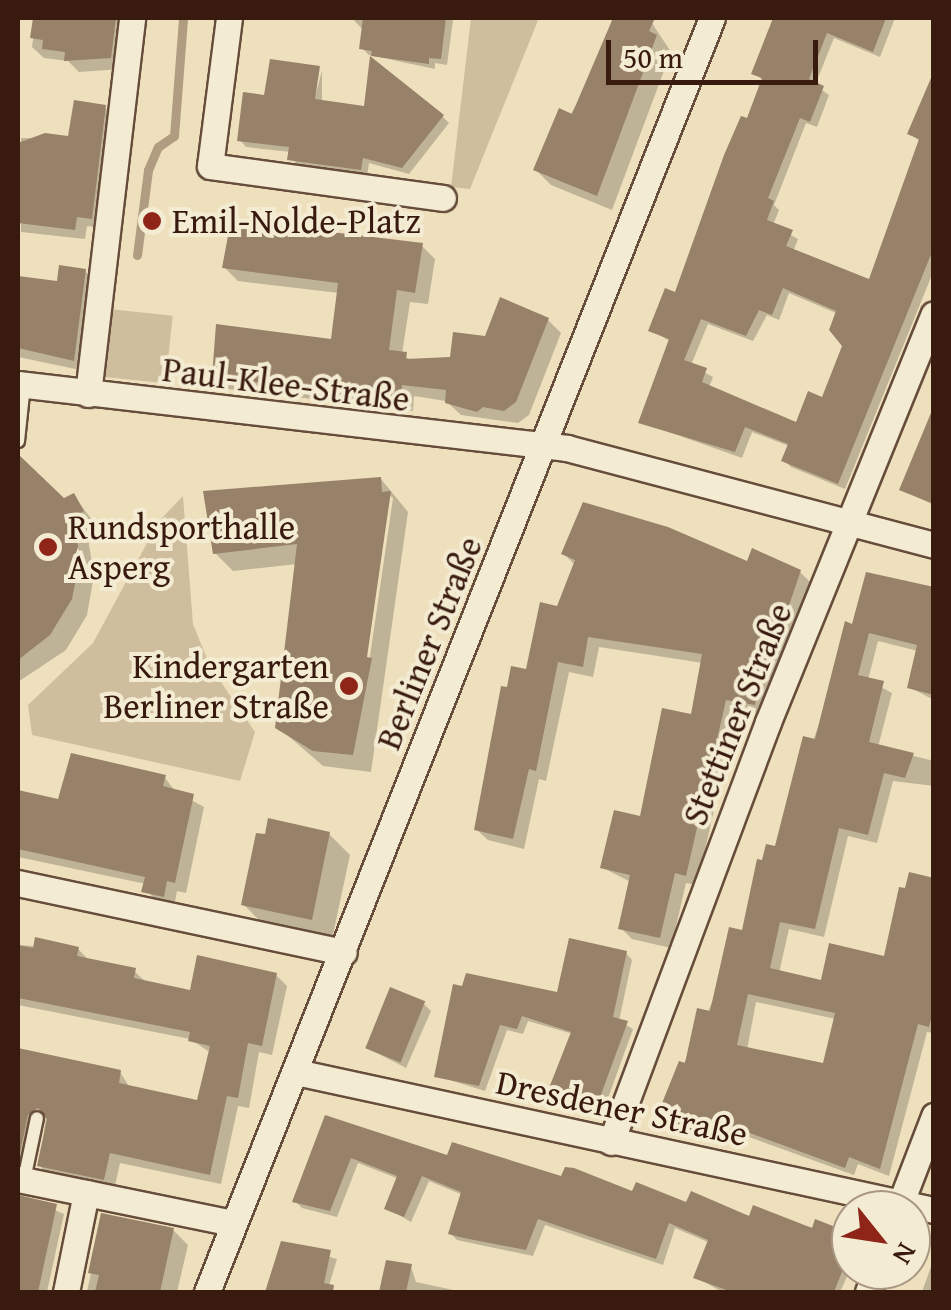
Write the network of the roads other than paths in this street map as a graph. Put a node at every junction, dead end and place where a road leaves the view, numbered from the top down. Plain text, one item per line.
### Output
1 (132, 18) edge
2 (229, 18) edge
3 (712, 18) edge
4 (443, 198) dead end
5 (934, 314) edge
6 (21, 385) edge
7 (88, 394) junction
8 (18, 440) edge
9 (547, 447) junction
10 (851, 524) junction
11 (934, 546) edge
12 (18, 883) edge
13 (344, 952) junction
14 (296, 1072) junction
15 (934, 1116) edge
16 (37, 1118) dead end
17 (611, 1142) junction
18 (20, 1180) edge
19 (905, 1190) edge
20 (831, 1191) edge
21 (86, 1193) junction
22 (233, 1224) junction
23 (66, 1292) edge
24 (207, 1292) edge

1 - 7 street
2 - 4 street
3 - 9 street, Berliner Straße
5 - 10 street, Stettiner Straße
6 - 7 street, Paul-Klee-Straße
6 - 8 lane
7 - 9 street, Paul-Klee-Straße
9 - 10 street, Paul-Klee-Straße
9 - 13 street, Berliner Straße
10 - 11 street, Paul-Klee-Straße
10 - 17 street, Stettiner Straße
12 - 13 street
13 - 14 street, Berliner Straße
14 - 17 street, Dresdener Straße
14 - 22 street, Berliner Straße
15 - 19 street
16 - 18 lane
17 - 20 street, Dresdener Straße
18 - 21 street
21 - 22 street
21 - 23 street
22 - 24 street, Berliner Straße

